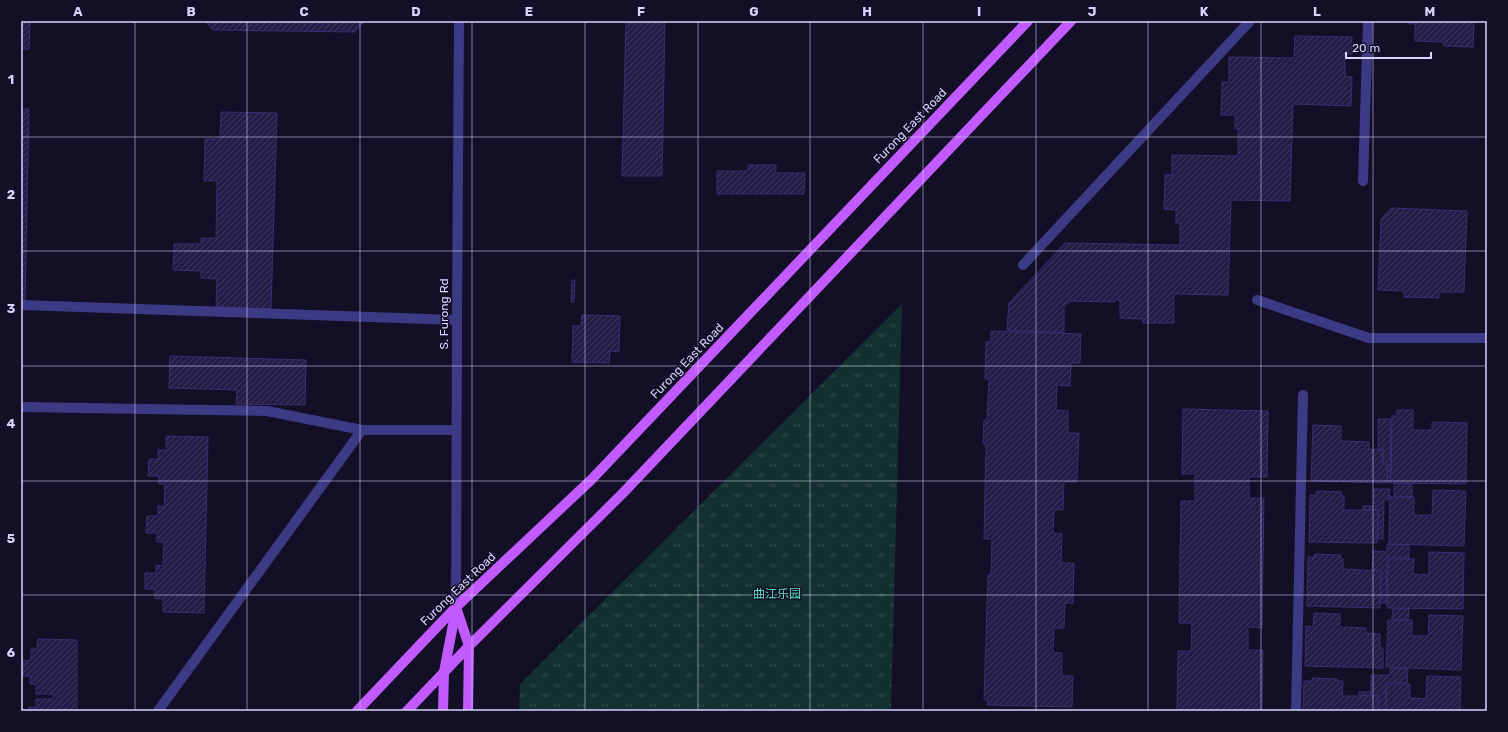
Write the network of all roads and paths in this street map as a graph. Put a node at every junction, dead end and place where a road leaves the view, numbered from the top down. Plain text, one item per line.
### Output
1 (460, 21) edge
2 (1028, 21) edge
3 (1071, 21) edge
4 (1250, 21) edge
5 (1368, 21) edge
6 (1363, 181) dead end
7 (1023, 265) dead end
8 (1257, 300) dead end
9 (21, 305) edge
10 (456, 320) junction
11 (1487, 338) edge
12 (1303, 396) dead end
13 (21, 407) edge
14 (362, 430) junction
15 (456, 430) junction
16 (456, 607) junction
17 (469, 646) junction
18 (444, 672) junction
19 (158, 711) edge
20 (357, 711) edge
21 (407, 711) edge
22 (444, 711) edge
23 (468, 711) edge
24 (1296, 711) edge

1 - 10 street, S. Furong Rd
2 - 16 main road, Furong East Road
3 - 17 main road
4 - 7 street
5 - 6 street
8 - 11 street
9 - 10 street
10 - 15 street, S. Furong Rd
12 - 24 street
13 - 14 street
14 - 15 street
14 - 19 street
15 - 16 street, S. Furong Rd
16 - 17 main road
16 - 18 main road
16 - 20 main road, Furong East Road
17 - 18 main road
17 - 23 main road
18 - 21 main road
18 - 22 main road

